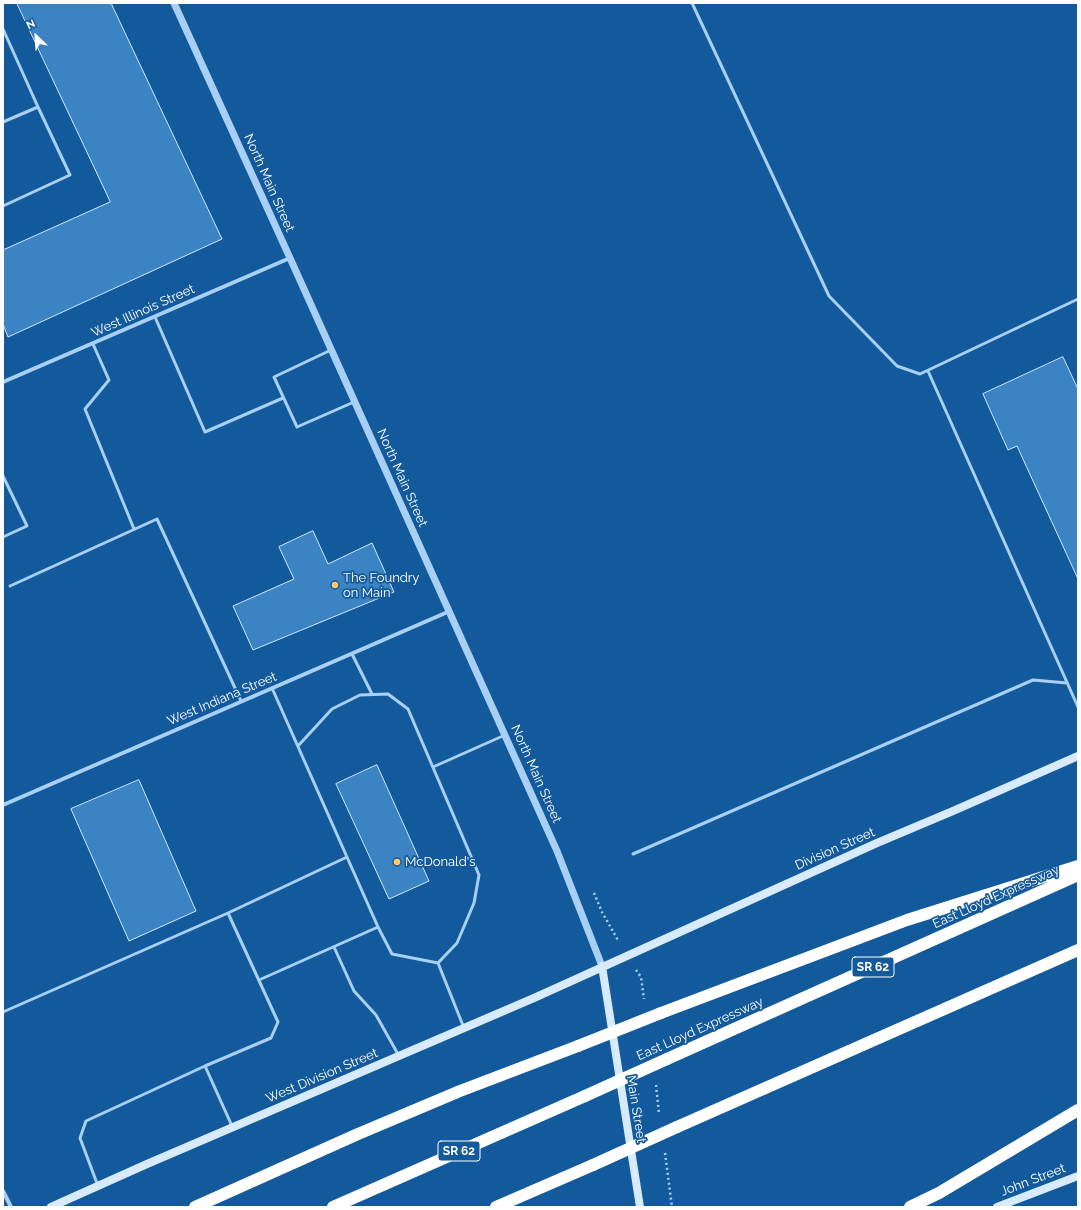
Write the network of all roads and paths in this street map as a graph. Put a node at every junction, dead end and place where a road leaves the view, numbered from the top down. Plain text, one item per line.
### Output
1 (174, 3) edge
2 (692, 3) edge
3 (3, 29) edge
4 (38, 107) junction
5 (3, 122) edge
6 (3, 206) edge
7 (290, 258) junction
8 (1078, 300) edge
9 (155, 317) junction
10 (92, 344) junction
11 (331, 350) junction
12 (928, 371) junction
13 (3, 382) edge
14 (283, 398) junction
15 (354, 402) junction
16 (3, 476) edge
17 (134, 529) junction
18 (3, 537) edge
19 (10, 586) dead end
20 (450, 611) junction
21 (352, 654) junction
22 (1067, 683) junction
23 (272, 688) junction
24 (372, 694) junction
25 (241, 701) junction
26 (1078, 707) edge
27 (505, 734) junction
28 (298, 746) junction
29 (1078, 756) edge
30 (433, 767) junction
31 (3, 799) edge
32 (4, 804) edge
33 (633, 854) dead end
34 (347, 857) junction
35 (1078, 866) edge
36 (1078, 875) edge
37 (228, 913) junction
38 (378, 927) junction
39 (334, 947) junction
40 (1078, 950) edge
41 (438, 963) junction
42 (602, 966) junction
43 (259, 980) junction
44 (3, 1012) edge
45 (464, 1028) junction
46 (398, 1056) junction
47 (205, 1066) junction
48 (1078, 1110) edge
49 (232, 1128) junction
50 (1078, 1176) edge
51 (98, 1186) junction
52 (3, 1190) edge
53 (10, 1207) edge
54 (51, 1207) edge
55 (195, 1207) edge
56 (333, 1207) edge
57 (496, 1207) edge
58 (640, 1207) edge
59 (910, 1207) edge
60 (997, 1207) edge

1 - 7 street, North Main Street
2 - 12 lane
3 - 4 lane
4 - 5 lane
4 - 6 lane
7 - 9 street, West Illinois Street
7 - 11 street, North Main Street
8 - 12 lane
9 - 10 street, West Illinois Street
9 - 14 lane
10 - 13 street, West Illinois Street
10 - 17 lane
11 - 14 lane
11 - 15 street, North Main Street
12 - 22 lane
14 - 15 lane
15 - 20 street, North Main Street
16 - 18 lane
17 - 19 lane
17 - 25 lane
20 - 21 street, West Indiana Street
20 - 27 street, North Main Street
21 - 23 street, West Indiana Street
21 - 24 lane
22 - 26 lane
22 - 33 lane
23 - 25 street, West Indiana Street
23 - 28 lane
24 - 28 lane
24 - 30 lane
25 - 32 street, West Indiana Street
27 - 30 lane
27 - 42 street, North Main Street
28 - 34 lane
29 - 42 main road, Division Street
30 - 41 lane
31 - 32 lane
34 - 37 lane
34 - 38 lane
35 - 55 highway, bridge
36 - 56 highway, East Lloyd Expressway / SR 62, bridge
37 - 43 lane
37 - 44 lane
38 - 39 lane
38 - 41 lane
39 - 43 lane
39 - 46 lane
40 - 57 highway, bridge
41 - 45 lane
42 - 45 main road, West Division Street
42 - 58 main road, Main Street
43 - 47 lane
45 - 46 main road, West Division Street
46 - 49 main road, West Division Street
47 - 49 lane
47 - 51 lane
48 - 59 highway
49 - 51 main road, West Division Street
50 - 60 main road, John Street
51 - 54 main road, West Division Street
52 - 53 street

